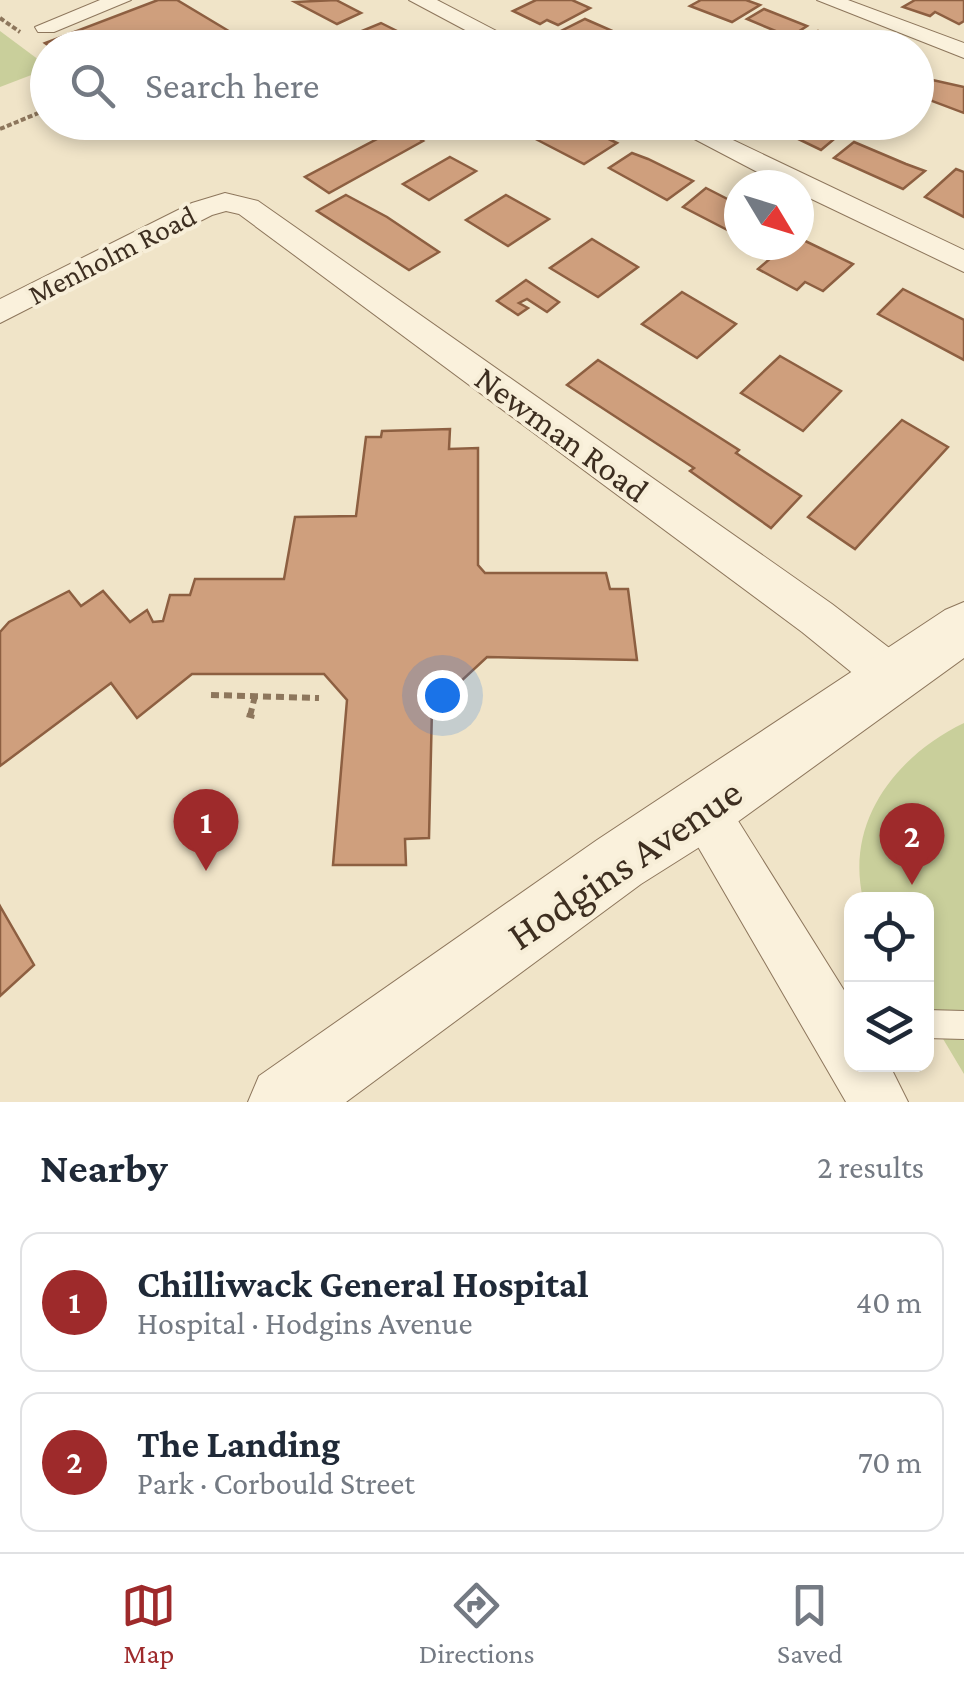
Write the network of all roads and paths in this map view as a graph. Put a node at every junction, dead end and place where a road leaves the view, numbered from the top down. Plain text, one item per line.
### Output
1 (120, 0) edge
2 (420, 0) edge
3 (828, 0) edge
4 (46, 26) dead end
5 (481, 30) edge
6 (910, 30) edge
7 (934, 39) edge
8 (964, 50) edge
9 (30, 117) edge
10 (0, 129) edge
11 (711, 140) edge
12 (225, 202) joint
13 (964, 262) edge
14 (0, 312) edge
15 (964, 627) edge
16 (893, 678) junction
17 (211, 696) dead end
18 (255, 696) junction
19 (320, 698) dead end
20 (250, 718) dead end
21 (703, 809) junction
22 (934, 1024) edge
23 (964, 1025) edge
24 (844, 1037) edge
25 (863, 1072) edge
26 (285, 1102) edge
27 (879, 1102) edge

1 - 4 street
2 - 5 street
3 - 6 street
7 - 8 street
9 - 10 path
11 - 13 street
12 - 14 street, Menholm Road
12 - 16 street, Newman Road
15 - 16 street, Hodgins Avenue
16 - 21 street, Hodgins Avenue
17 - 18 path
18 - 19 path
18 - 20 path
21 - 24 street
21 - 26 street, Hodgins Avenue
22 - 23 lane
25 - 27 street

